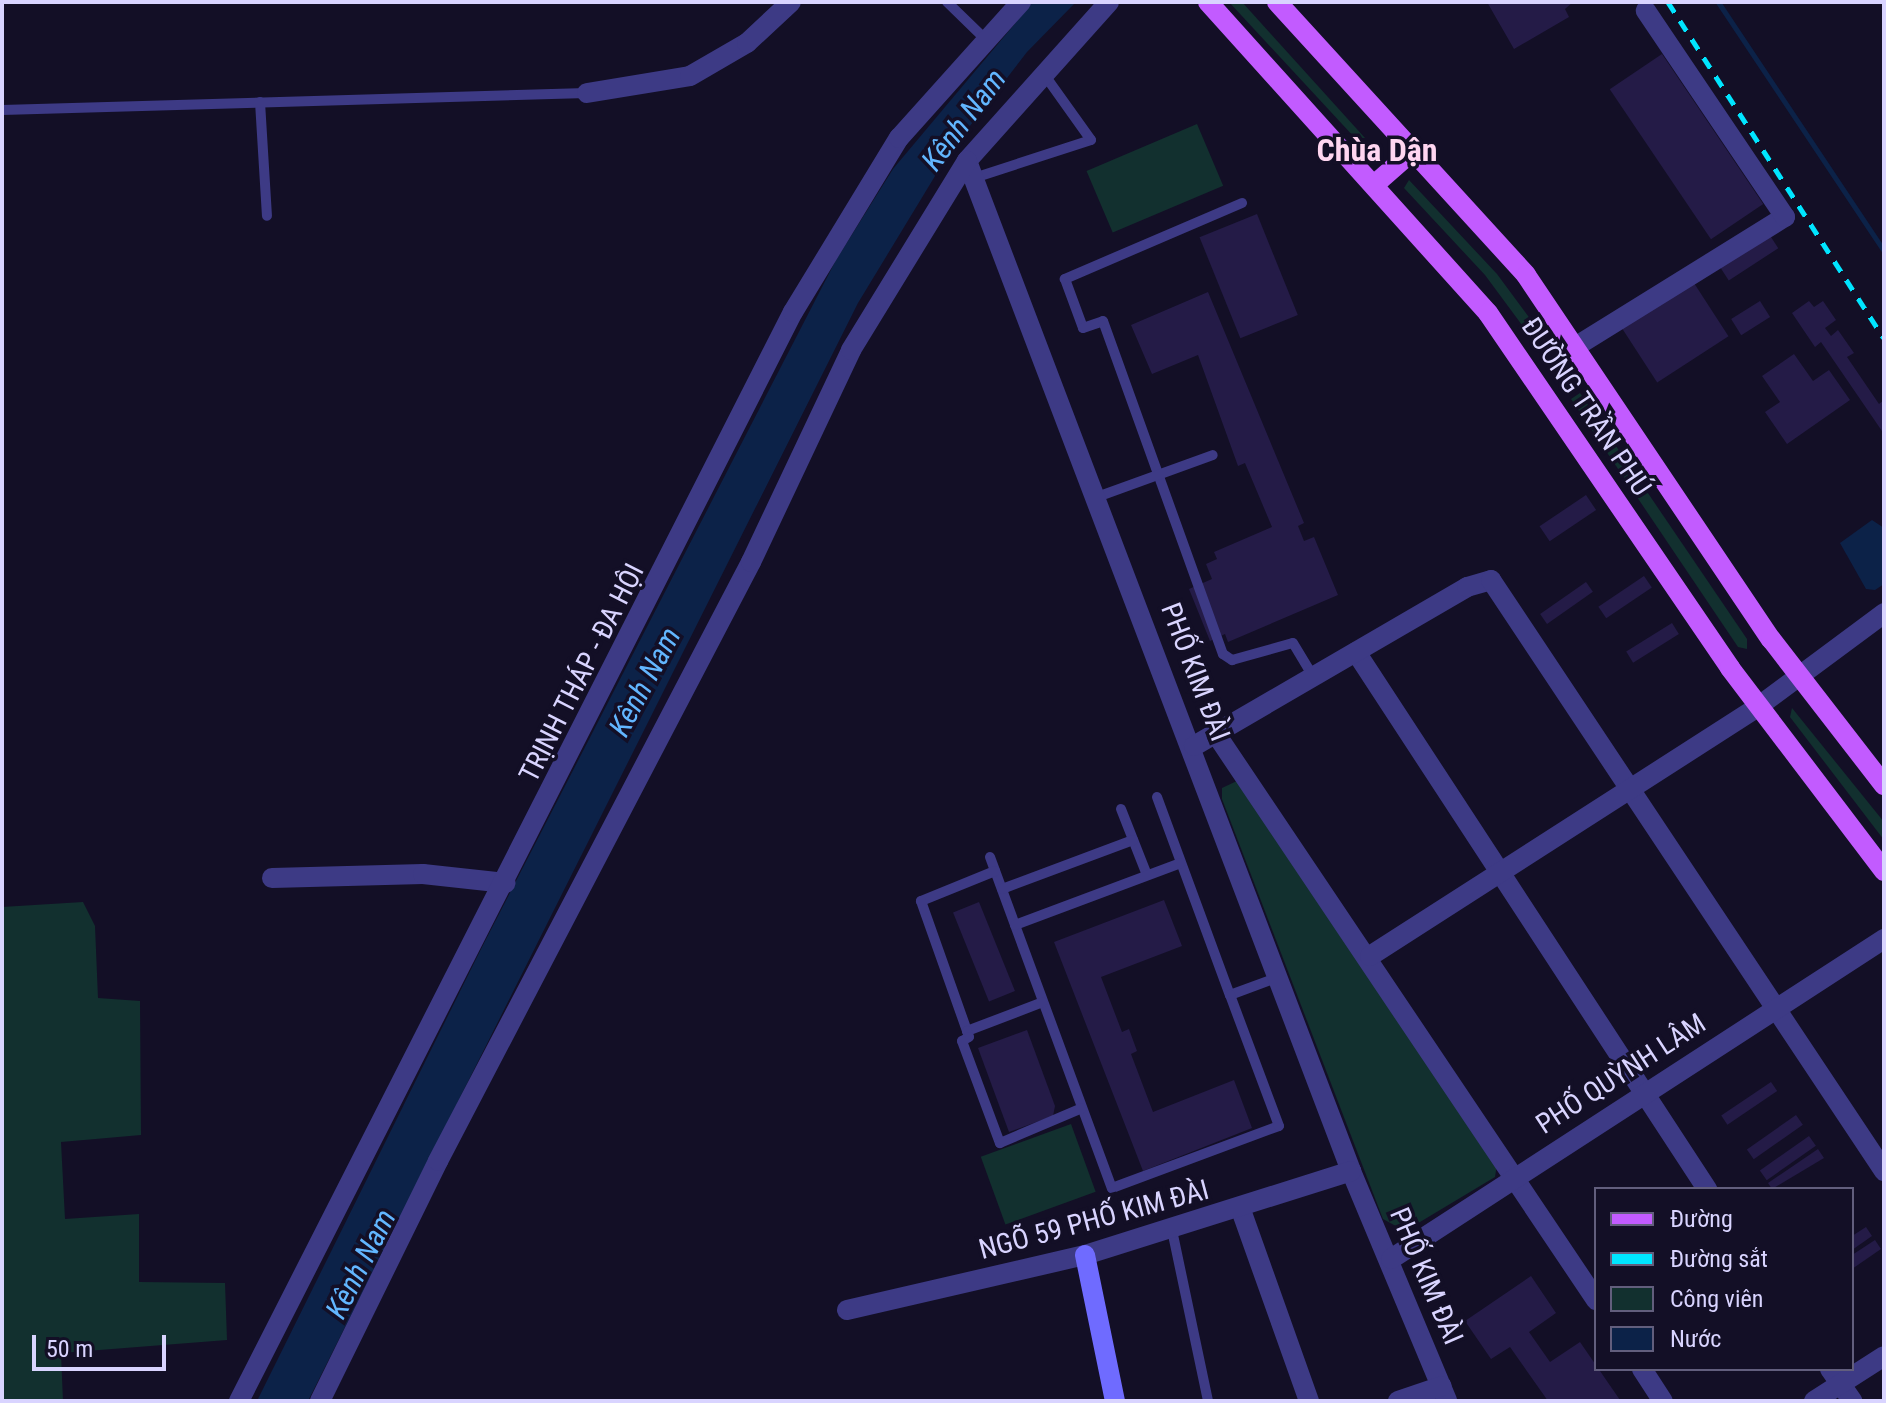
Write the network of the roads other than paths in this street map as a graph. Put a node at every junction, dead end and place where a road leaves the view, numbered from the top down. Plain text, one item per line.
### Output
1 (947, 2) edge
2 (1021, 2) edge
3 (1109, 2) edge
4 (1208, 2) edge
5 (1277, 2) edge
6 (787, 3) edge
7 (1646, 11) dead end
8 (985, 39) junction
9 (1044, 74) junction
10 (587, 93) joint
11 (260, 102) junction
12 (2, 110) edge
13 (1415, 149) junction
14 (970, 170) junction
15 (1374, 185) junction
16 (1242, 203) dead end
17 (267, 216) dead end
18 (1575, 347) junction
19 (1213, 455) dead end
20 (1157, 475) junction
21 (1097, 497) junction
22 (1884, 613) edge
23 (1356, 652) junction
24 (1798, 675) junction
25 (1313, 676) junction
26 (1759, 706) junction
27 (1216, 734) junction
28 (1194, 746) junction
29 (1884, 785) edge
30 (1627, 788) junction
31 (1157, 797) dead end
32 (1121, 809) dead end
33 (1133, 840) junction
34 (990, 857) dead end
35 (1181, 863) junction
36 (995, 871) junction
37 (1884, 871) edge
38 (1498, 872) junction
39 (1147, 875) junction
40 (272, 878) dead end
41 (506, 883) junction
42 (1002, 889) junction
43 (1015, 925) junction
44 (1884, 939) edge
45 (1370, 956) junction
46 (1279, 977) junction
47 (1230, 995) junction
48 (1043, 1002) junction
49 (1776, 1008) junction
50 (967, 1031) junction
51 (1642, 1094) junction
52 (1082, 1108) junction
53 (1351, 1171) junction
54 (1884, 1171) edge
55 (1514, 1176) junction
56 (1706, 1187) edge
57 (1241, 1210) junction
58 (1172, 1230) junction
59 (1085, 1255) junction
60 (1391, 1259) junction
61 (1594, 1297) edge
62 (847, 1310) dead end
63 (1884, 1356) edge
64 (1643, 1371) edge
65 (1841, 1385) edge
66 (1445, 1394) edge
67 (239, 1401) edge
68 (320, 1401) edge
69 (1115, 1401) edge
70 (1208, 1401) edge
71 (1309, 1401) edge
72 (1398, 1401) edge
73 (1663, 1401) edge
74 (1814, 1401) edge

1 - 8 lane
2 - 8 street, TRỊNH THÁP - ĐA HỘI
3 - 9 street
4 - 15 main road, ĐƯỜNG TRẦN PHÚ
5 - 13 main road, ĐƯỜNG TRẦN PHÚ
6 - 10 street
7 - 18 street
8 - 41 street, TRỊNH THÁP - ĐA HỘI
9 - 14 street
9 - 14 lane
10 - 11 lane
11 - 12 lane
11 - 17 lane
13 - 15 main road
13 - 18 main road, ĐƯỜNG TRẦN PHÚ
14 - 21 street, PHỐ KIM ĐÀI
14 - 68 street
15 - 26 main road, ĐƯỜNG TRẦN PHÚ
16 - 20 lane
18 - 24 main road, ĐƯỜNG TRẦN PHÚ
19 - 20 lane
20 - 21 lane
20 - 25 lane
21 - 28 street, PHỐ KIM ĐÀI
22 - 24 street
23 - 25 street
23 - 30 street
23 - 38 street
24 - 26 street
24 - 29 main road, ĐƯỜNG TRẦN PHÚ
25 - 27 street
26 - 30 street
26 - 37 main road, ĐƯỜNG TRẦN PHÚ
27 - 28 street
27 - 45 street
28 - 46 street, PHỐ KIM ĐÀI
30 - 38 street
30 - 49 street
31 - 35 lane
32 - 33 lane
33 - 39 lane
33 - 42 lane
34 - 36 lane
35 - 39 lane
35 - 47 lane
36 - 42 lane
36 - 50 lane
38 - 45 street
38 - 51 street
39 - 43 lane
40 - 41 street
41 - 67 street, TRỊNH THÁP - ĐA HỘI
42 - 43 lane
43 - 48 lane
44 - 49 street, PHỐ QUỲNH LÂM
45 - 55 street
46 - 47 lane
46 - 53 street, PHỐ KIM ĐÀI
47 - 52 lane
48 - 50 lane
48 - 52 lane
49 - 51 street, PHỐ QUỲNH LÂM
49 - 54 street
50 - 52 lane
51 - 55 street, PHỐ QUỲNH LÂM
51 - 56 street
53 - 57 street, NGÕ 59 PHỐ KIM ĐÀI
53 - 60 street, PHỐ KIM ĐÀI
55 - 60 street, PHỐ QUỲNH LÂM
55 - 61 street
57 - 58 street, NGÕ 59 PHỐ KIM ĐÀI
57 - 71 street
58 - 59 street, NGÕ 59 PHỐ KIM ĐÀI
58 - 70 lane
59 - 62 street, NGÕ 59 PHỐ KIM ĐÀI
59 - 69 main road
60 - 66 street, PHỐ KIM ĐÀI
63 - 65 street
64 - 73 street
65 - 74 street
66 - 72 street

